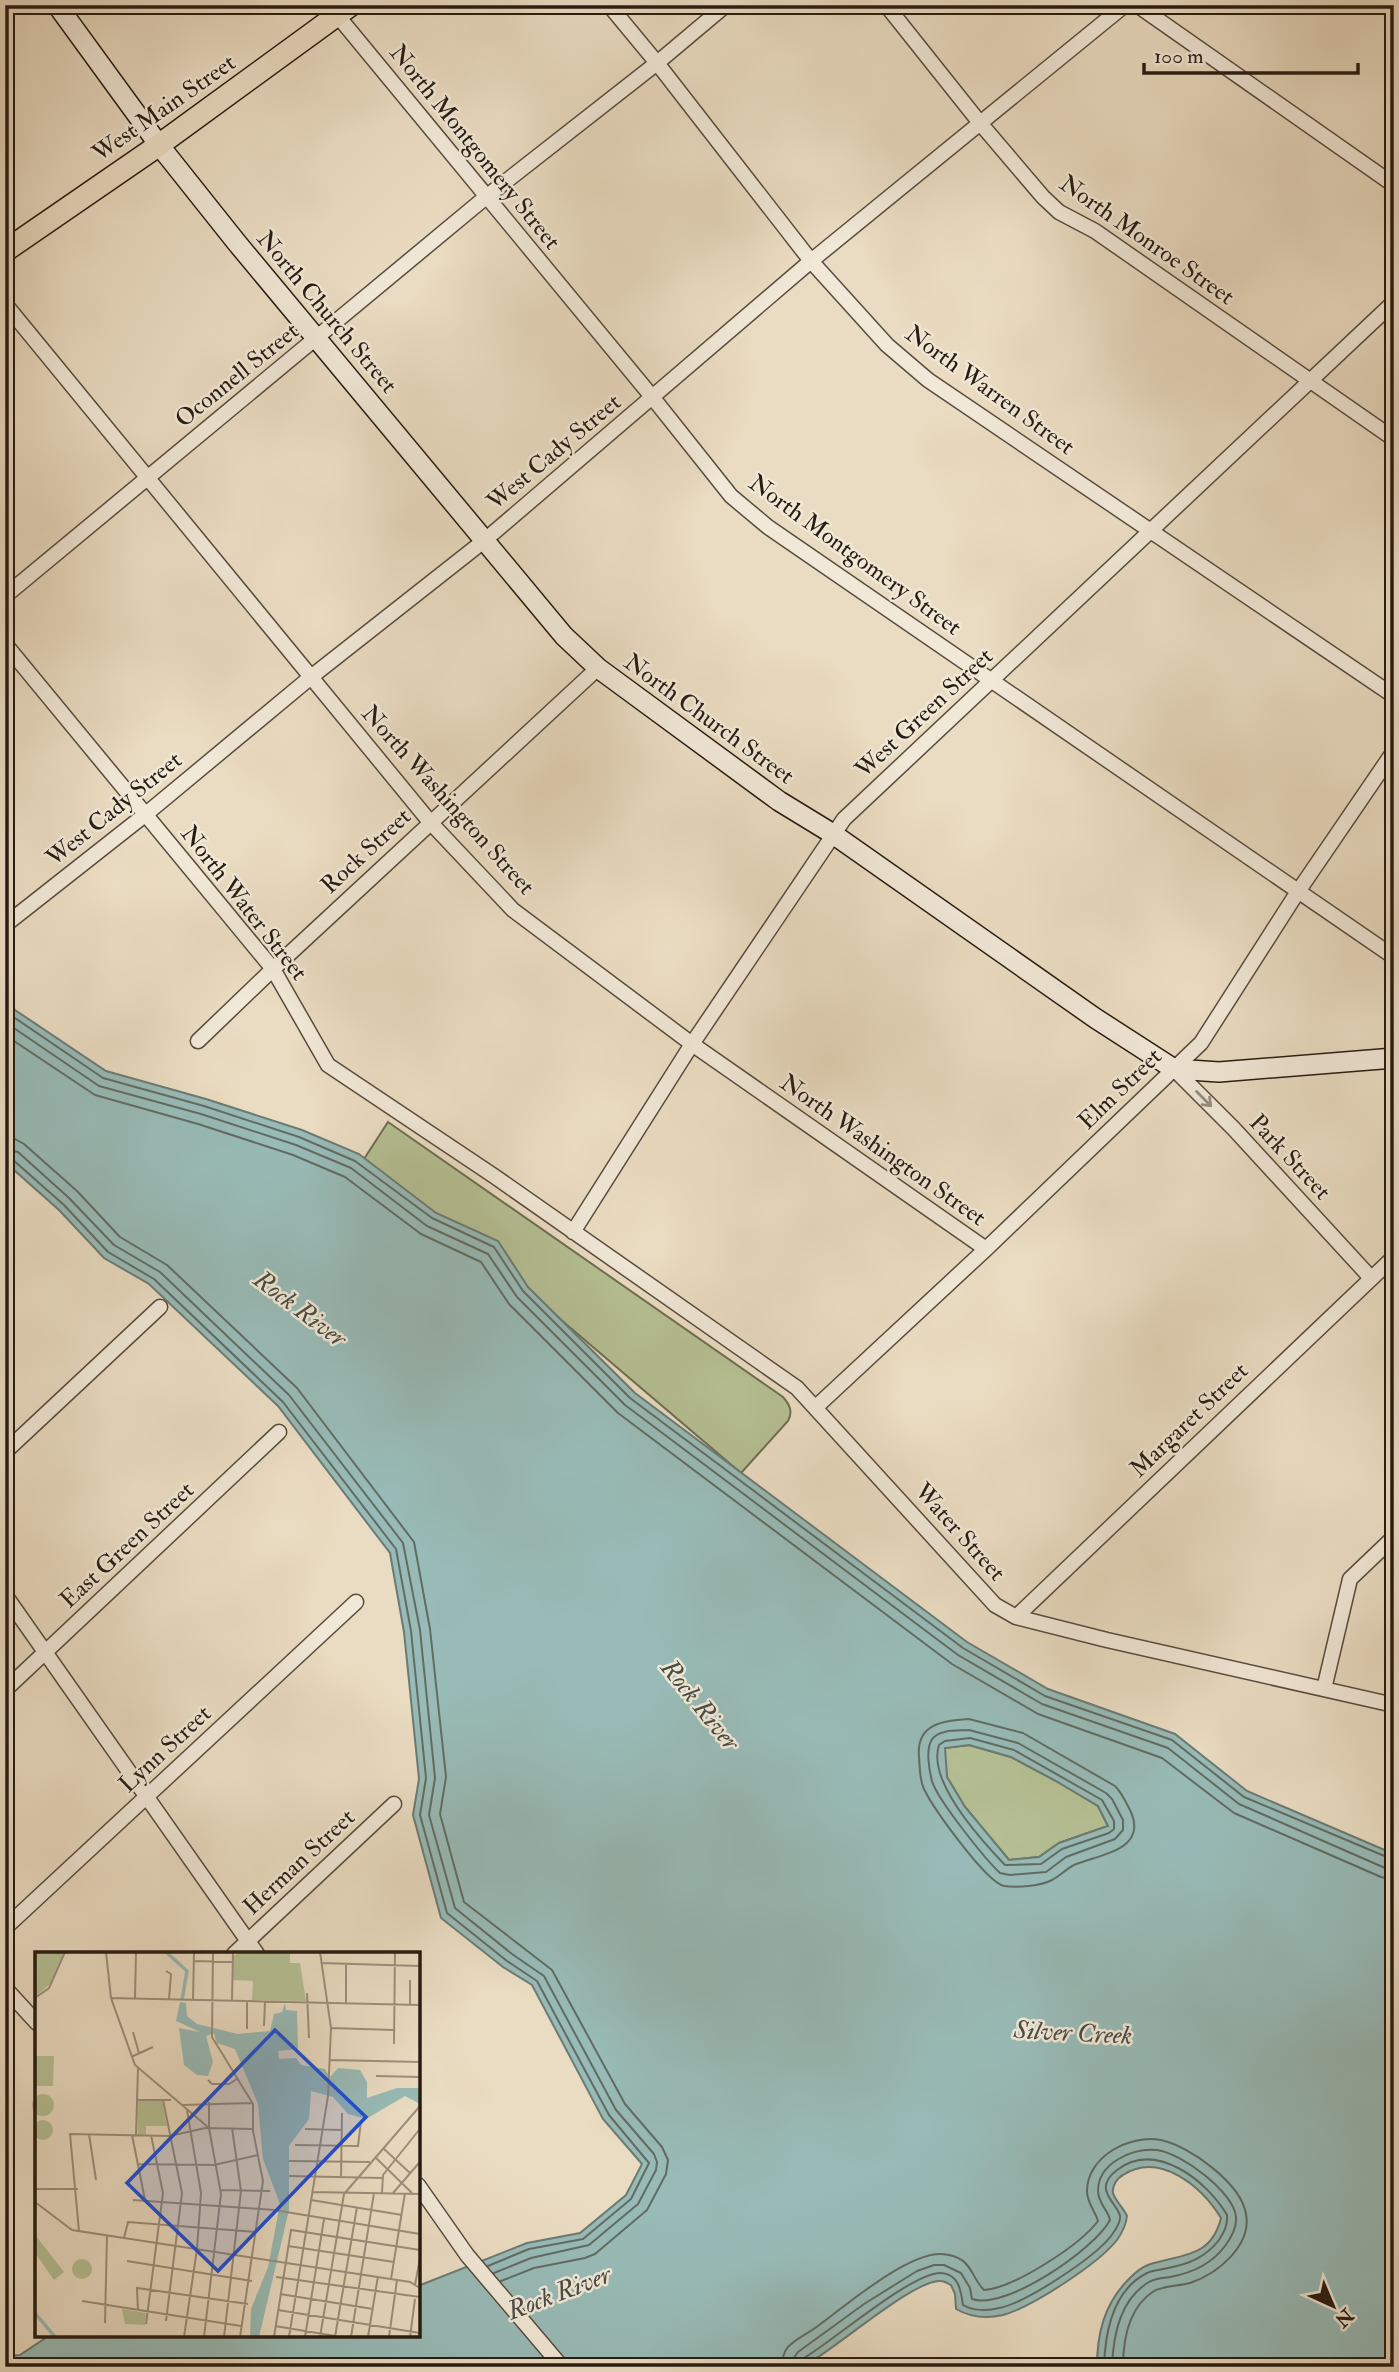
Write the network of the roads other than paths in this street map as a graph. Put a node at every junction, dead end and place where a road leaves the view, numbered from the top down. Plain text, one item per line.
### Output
1 (57, 5) edge
2 (609, 5) edge
3 (726, 5) edge
4 (886, 5) edge
5 (1125, 5) edge
6 (1137, 5) edge
7 (340, 9) edge
8 (657, 63) junction
9 (979, 123) junction
10 (159, 145) junction
11 (1394, 185) edge
12 (486, 197) junction
13 (5, 251) edge
14 (811, 261) junction
15 (1394, 302) edge
16 (5, 303) edge
17 (318, 338) junction
18 (1310, 381) junction
19 (653, 398) junction
20 (1394, 439) edge
21 (147, 477) junction
22 (1151, 530) junction
23 (485, 540) junction
24 (5, 596) edge
25 (5, 645) edge
26 (598, 668) junction
27 (311, 677) junction
28 (992, 680) junction
29 (1394, 696) edge
30 (1394, 751) edge
31 (146, 814) junction
32 (430, 822) junction
33 (833, 834) junction
34 (1297, 892) junction
35 (5, 925) edge
36 (1394, 957) edge
37 (273, 969) junction
38 (198, 1041) dead end
39 (692, 1044) junction
40 (1394, 1058) edge
41 (1174, 1069) junction
42 (573, 1232) junction
43 (986, 1249) junction
44 (1394, 1257) edge
45 (1371, 1278) junction
46 (160, 1307) dead end
47 (816, 1407) junction
48 (279, 1432) dead end
49 (5, 1452) edge
50 (1394, 1536) edge
51 (5, 1595) edge
52 (356, 1602) dead end
53 (1016, 1617) junction
54 (45, 1652) junction
55 (1324, 1689) junction
56 (5, 1690) edge
57 (1394, 1705) edge
58 (147, 1798) junction
59 (394, 1804) dead end
60 (5, 1928) edge
61 (248, 1940) junction
62 (236, 1952) edge
63 (256, 1952) edge
64 (5, 1989) edge
65 (35, 2020) edge
66 (420, 2188) edge
67 (562, 2367) edge

1 - 10 main road, North Church Street
2 - 8 street, North Warren Street
3 - 8 street, Oconnell Street
4 - 9 street, North Monroe Street
5 - 9 street, West Cady Street
6 - 11 street
7 - 10 main road, West Main Street
7 - 12 street, North Montgomery Street
8 - 12 street, Oconnell Street
8 - 14 street, North Warren Street
9 - 14 street, West Cady Street
9 - 18 street, North Monroe Street
10 - 13 main road, West Main Street
10 - 17 main road, North Church Street
12 - 17 street, Oconnell Street
12 - 19 street, North Montgomery Street
14 - 19 street, West Cady Street
14 - 22 street, North Warren Street
15 - 18 street, West Green Street
16 - 21 street, North Washington Street
17 - 21 street, Oconnell Street
17 - 23 main road, North Church Street
18 - 20 street, North Monroe Street
18 - 22 street, West Green Street
19 - 23 street, West Cady Street
19 - 28 street, North Montgomery Street
21 - 24 street, Oconnell Street
21 - 27 street, North Washington Street
22 - 28 street, West Green Street
22 - 29 street, North Warren Street
23 - 26 main road, North Church Street
23 - 27 street, West Cady Street
25 - 31 street, North Water Street
26 - 32 street, Rock Street
26 - 33 main road, North Church Street
27 - 31 street, West Cady Street
27 - 32 street, North Washington Street
28 - 33 street, West Green Street
28 - 34 street, North Montgomery Street
30 - 34 street, Elm Street
31 - 35 street, West Cady Street
31 - 37 street, North Water Street
32 - 37 street, Rock Street
32 - 39 street, North Washington Street
33 - 39 street, West Green Street
33 - 41 main road, North Church Street
34 - 36 street, North Montgomery Street
34 - 41 street, Elm Street
37 - 38 street, Rock Street
37 - 42 street, North Water Street
39 - 42 street, West Green Street
39 - 43 street, North Washington Street
40 - 41 main road, North Church Street
41 - 43 street, Elm Street
41 -> 45 street, Park Street
42 - 47 street, Water Street
43 - 47 street, Elm Street
44 - 45 street, Margaret Street
45 - 53 street, Margaret Street
46 - 49 street
47 - 53 street, Water Street
48 - 54 street, East Green Street
50 - 55 street
51 - 54 street
52 - 58 street, Lynn Street
53 - 55 street, Water Street
54 - 56 street, East Green Street
54 - 58 street
55 - 57 street, Water Street
58 - 60 street, Lynn Street
58 - 61 street
59 - 61 street, Herman Street
61 - 62 street, Herman Street
61 - 63 street
64 - 65 street
66 - 67 street

